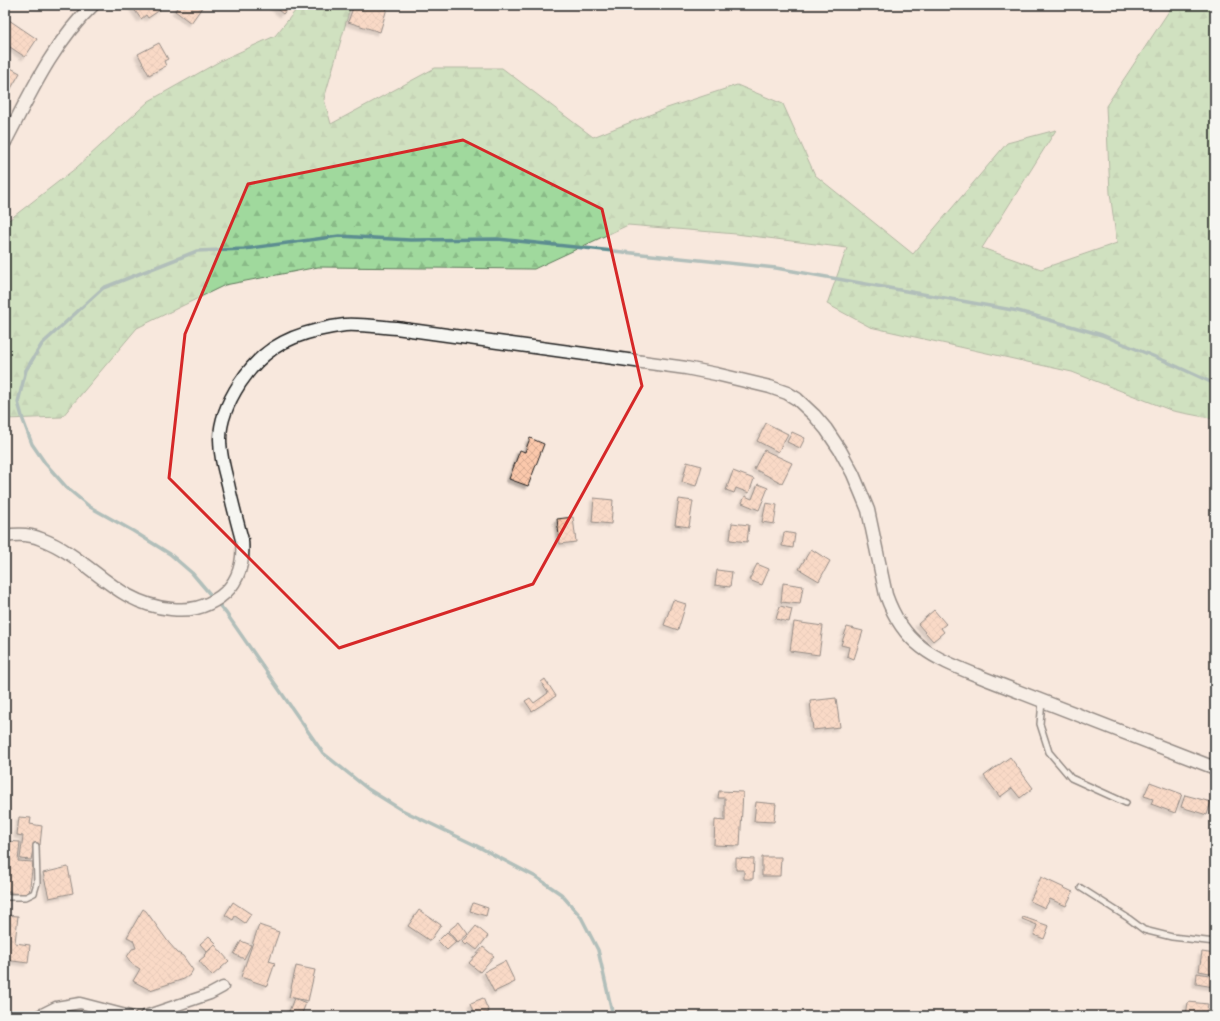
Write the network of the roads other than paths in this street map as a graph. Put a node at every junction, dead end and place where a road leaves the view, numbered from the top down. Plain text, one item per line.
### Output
1 (92, 5) edge
2 (5, 142) edge
3 (5, 536) edge
4 (1042, 701) junction
5 (1215, 768) edge
6 (1126, 803) dead end
7 (36, 846) dead end
8 (1081, 888) dead end
9 (5, 897) edge
10 (1215, 942) edge
11 (223, 987) dead end
12 (38, 1016) edge
13 (130, 1016) edge
14 (145, 1016) edge

1 - 2 street
3 - 4 street
4 - 5 street
4 - 6 lane
7 - 9 lane
8 - 10 lane
11 - 14 street
12 - 13 street

